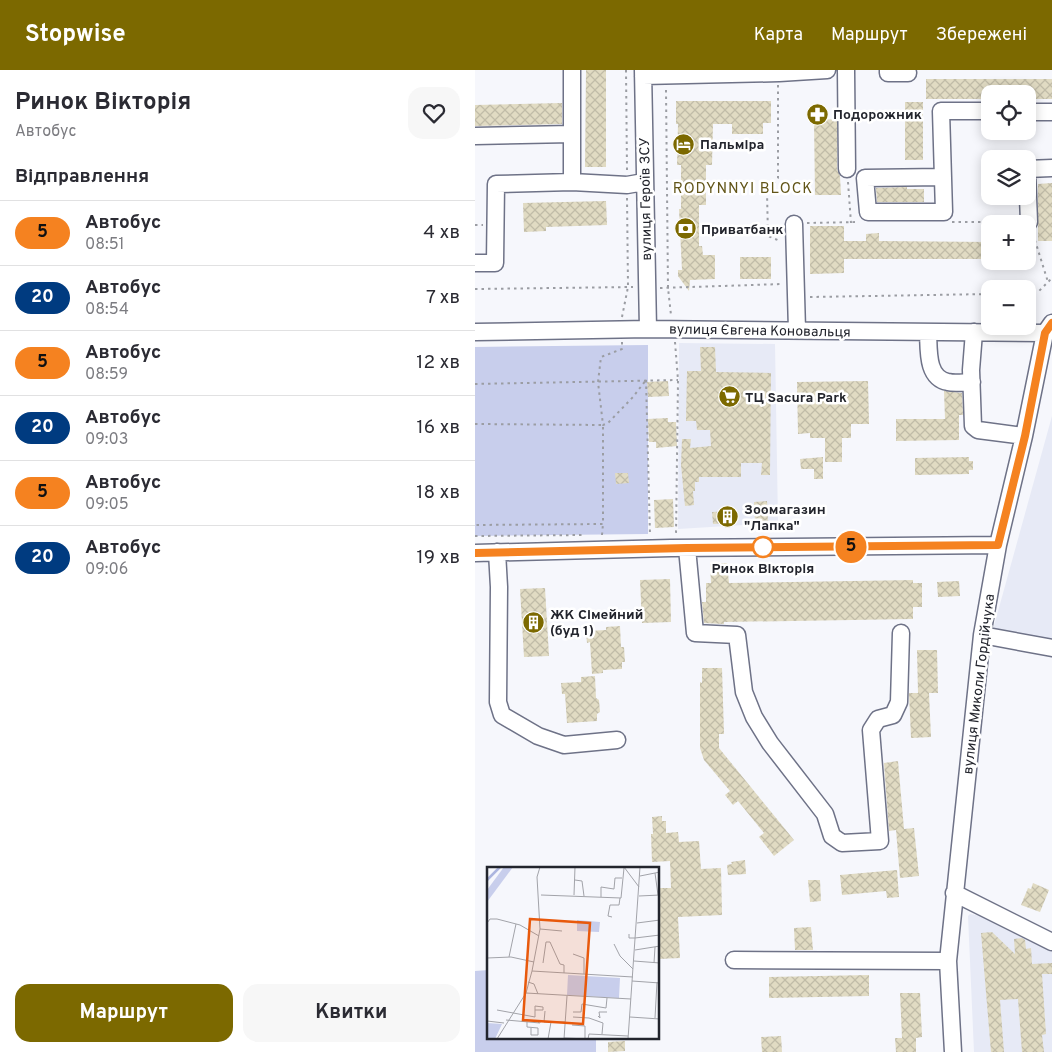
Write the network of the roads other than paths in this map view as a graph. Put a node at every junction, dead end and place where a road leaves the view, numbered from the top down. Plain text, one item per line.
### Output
1 (573, 70) edge
2 (827, 70) edge
3 (846, 70) edge
4 (888, 70) edge
5 (907, 70) edge
6 (779, 72) edge
7 (643, 73) edge
8 (981, 111) edge
9 (1036, 112) edge
10 (1052, 112) edge
11 (572, 134) junction
12 (475, 136) edge
13 (847, 168) road end
14 (1052, 168) edge
15 (1036, 169) edge
16 (942, 177) junction
17 (572, 182) junction
18 (644, 182) junction
19 (794, 224) road end
20 (475, 263) edge
21 (648, 328) junction
22 (1048, 328) edge
23 (797, 330) junction
24 (475, 332) edge
25 (928, 332) junction
26 (974, 332) junction
27 (972, 382) junction
28 (1025, 436) junction
29 (998, 545) junction
30 (687, 548) junction
31 (497, 552) junction
32 (475, 553) edge
33 (901, 633) dead end
34 (981, 636) junction
35 (1052, 648) edge
36 (617, 740) dead end
37 (954, 893) junction
38 (1052, 942) edge
39 (734, 960) dead end
40 (948, 961) junction
41 (953, 1052) edge

1 - 11 street
2 - 6 street
3 - 13 street
4 - 5 street
6 - 7 street
7 - 18 street, вулиця Героїв ЗСУ
8 - 16 street
9 - 10 street
11 - 12 street
11 - 17 street
14 - 15 street
16 - 16 street
17 - 18 street
17 - 20 street
18 - 21 street, вулиця Героїв ЗСУ
19 - 23 street
21 - 23 street, вулиця Євгена Коновальця
21 - 24 street, вулиця Євгена Коновальця
22 - 26 street, вулиця Євгена Коновальця
22 - 28 street, вулиця Миколи Гордійчука
23 - 25 street, вулиця Євгена Коновальця
25 - 26 street, вулиця Євгена Коновальця
25 - 27 street
26 - 27 street
27 - 28 street
28 - 29 street, вулиця Миколи Гордійчука
29 - 30 street
29 - 34 street, вулиця Миколи Гордійчука
30 - 31 street
30 - 33 street
31 - 32 street
31 - 36 street
34 - 35 street
34 - 37 street, вулиця Миколи Гордійчука
37 - 38 street
37 - 40 street, вулиця Миколи Гордійчука
39 - 40 street
40 - 41 street, вулиця Миколи Гордійчука

